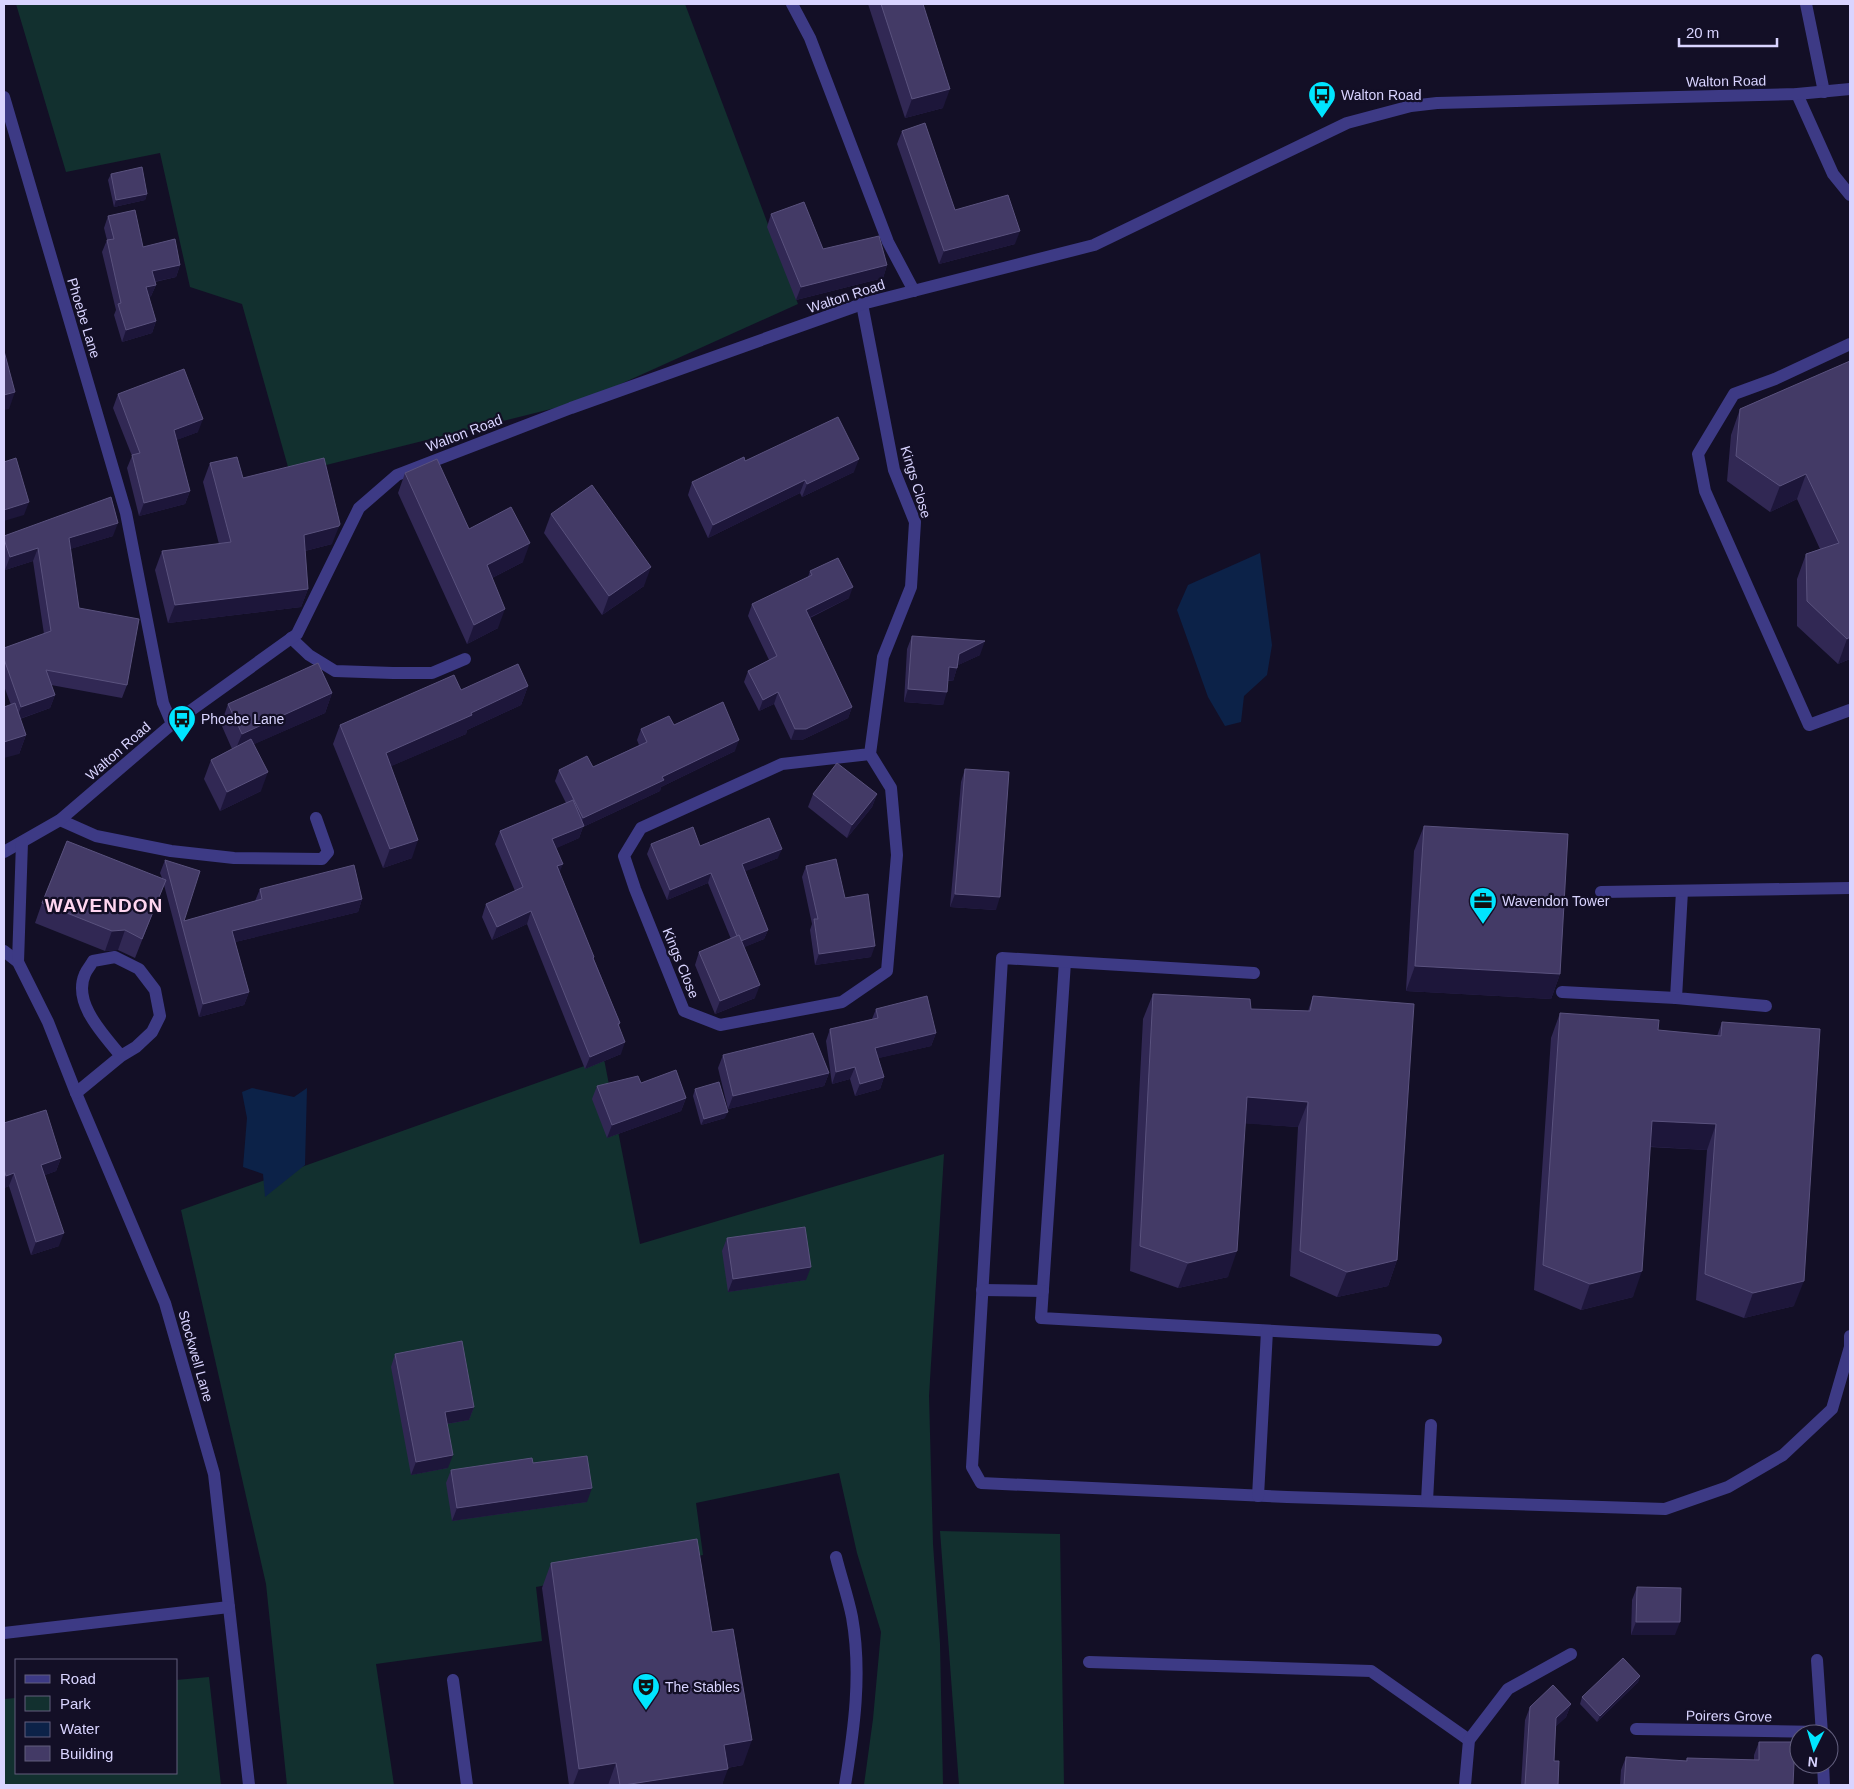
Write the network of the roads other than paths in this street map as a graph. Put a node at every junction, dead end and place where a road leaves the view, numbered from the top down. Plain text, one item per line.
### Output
1 (792, 4) edge
2 (1806, 4) edge
3 (1850, 89) edge
4 (1824, 92) junction
5 (1797, 94) junction
6 (4, 97) edge
7 (1850, 195) edge
8 (914, 292) junction
9 (862, 304) junction
10 (1850, 344) edge
11 (291, 638) junction
12 (465, 659) dead end
13 (1850, 710) edge
14 (172, 724) junction
15 (870, 754) junction
16 (316, 818) dead end
17 (60, 820) junction
18 (22, 842) junction
19 (4, 852) edge
20 (1850, 888) edge
21 (1682, 891) junction
22 (1601, 892) dead end
23 (4, 951) edge
24 (18, 962) junction
25 (1065, 962) junction
26 (1254, 973) dead end
27 (1562, 992) edge
28 (1676, 998) junction
29 (1766, 1006) dead end
30 (121, 1056) junction
31 (76, 1093) junction
32 (982, 1290) junction
33 (1043, 1291) junction
34 (1268, 1330) junction
35 (1850, 1336) edge
36 (1436, 1340) dead end
37 (1850, 1347) edge
38 (1431, 1425) dead end
39 (1258, 1496) junction
40 (1427, 1501) junction
41 (836, 1557) dead end
42 (229, 1608) junction
43 (4, 1634) edge
44 (1571, 1654) dead end
45 (1817, 1660) dead end
46 (1089, 1662) dead end
47 (453, 1680) dead end
48 (1821, 1724) edge
49 (1636, 1730) dead end
50 (1789, 1732) edge
51 (1469, 1740) junction
52 (249, 1785) edge
53 (467, 1785) edge
54 (845, 1785) edge
55 (1465, 1785) edge

1 - 8 street
2 - 4 street
3 - 4 street, Walton Road
4 - 5 street, Walton Road
5 - 7 street
5 - 8 street, Walton Road
6 - 14 street, Phoebe Lane
8 - 9 street, Walton Road
9 - 11 street, Walton Road
9 - 15 street, Kings Close
10 - 13 street
11 - 12 street
11 - 14 street, Walton Road
14 - 17 street, Walton Road
15 - 15 street, Kings Close
16 - 17 street
17 - 18 street, Walton Road
18 - 19 street, Walton Road
18 - 24 street, Stockwell Lane
20 - 21 street
21 - 22 street
21 - 28 street
23 - 24 street, Stockwell Lane
24 - 31 street, Stockwell Lane
25 - 26 street
25 - 32 street
25 - 33 street
27 - 28 street
28 - 29 street
30 - 30 street
30 - 31 street
31 - 42 street, Stockwell Lane
32 - 33 street
32 - 39 street
33 - 34 street
34 - 36 street
34 - 39 street
35 - 37 street
37 - 40 street
38 - 40 street
39 - 40 street
41 - 54 street
42 - 43 street
42 - 52 street, Stockwell Lane
44 - 51 street
45 - 48 street, Poirers Grove
46 - 51 street
47 - 53 street
49 - 50 street, Poirers Grove
51 - 55 street

